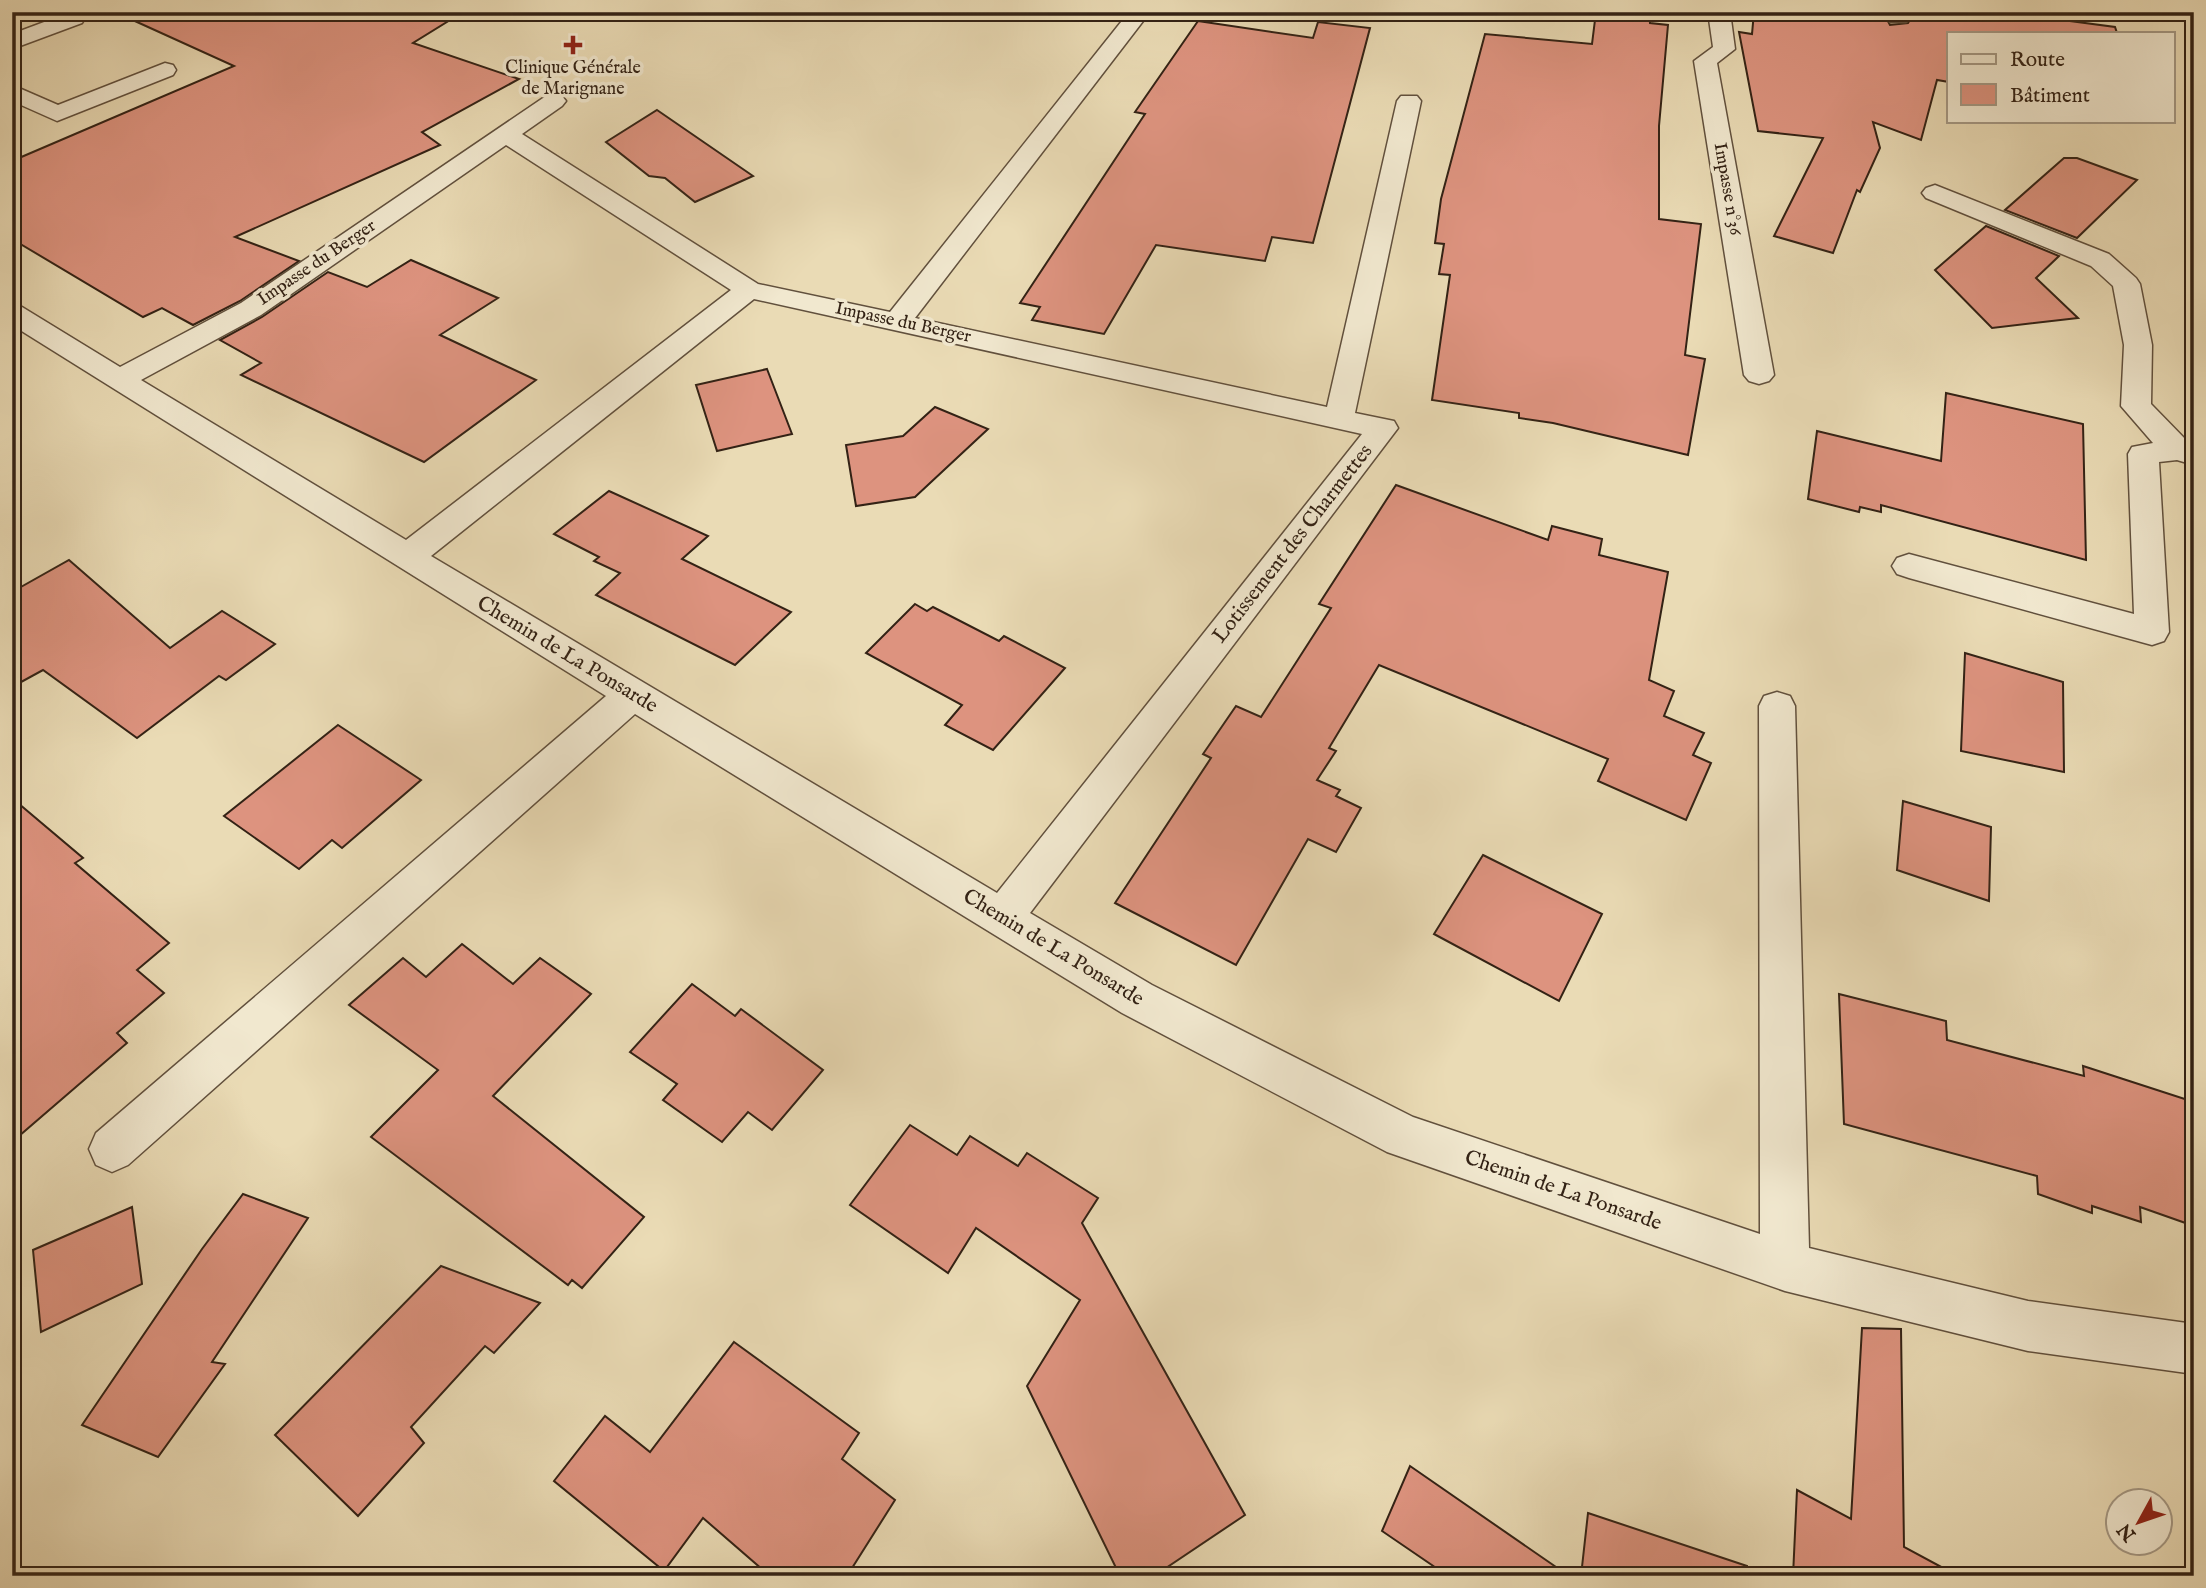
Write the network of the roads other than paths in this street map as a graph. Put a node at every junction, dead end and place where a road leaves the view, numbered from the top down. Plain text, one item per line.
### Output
1 (1140, 12) edge
2 (1719, 12) edge
3 (2192, 12) edge
4 (2194, 17) edge
5 (74, 18) dead end
6 (12, 42) edge
7 (164, 70) dead end
8 (12, 92) edge
9 (554, 101) dead end
10 (1409, 102) dead end
11 (506, 134) junction
12 (1936, 193) dead end
13 (749, 290) junction
14 (12, 313) edge
15 (897, 322) junction
16 (1759, 375) dead end
17 (120, 379) junction
18 (1339, 419) junction
19 (2186, 453) edge
20 (407, 557) junction
21 (1909, 566) dead end
22 (632, 695) junction
23 (1777, 706) dead end
24 (1002, 918) junction
25 (112, 1149) dead end
26 (1785, 1267) junction
27 (2194, 1349) edge

1 - 15 street
2 - 16 street, Impasse n°36
3 - 4 street
5 - 6 street
7 - 8 street
9 - 11 street, Impasse du Berger
10 - 18 street, Lotissement des Charmettes
11 - 13 street, Impasse du Berger
11 - 17 street, Impasse du Berger
12 - 19 street
13 - 15 street, Impasse du Berger
13 - 20 street
14 - 17 street, Chemin de La Ponsarde
15 - 18 street, Impasse du Berger
17 - 20 street, Chemin de La Ponsarde
18 - 24 street, Lotissement des Charmettes
19 - 21 street
20 - 22 street, Chemin de La Ponsarde
22 - 24 street, Chemin de La Ponsarde
22 - 25 street
23 - 26 street
24 - 26 street, Chemin de La Ponsarde
26 - 27 street, Chemin de La Ponsarde

